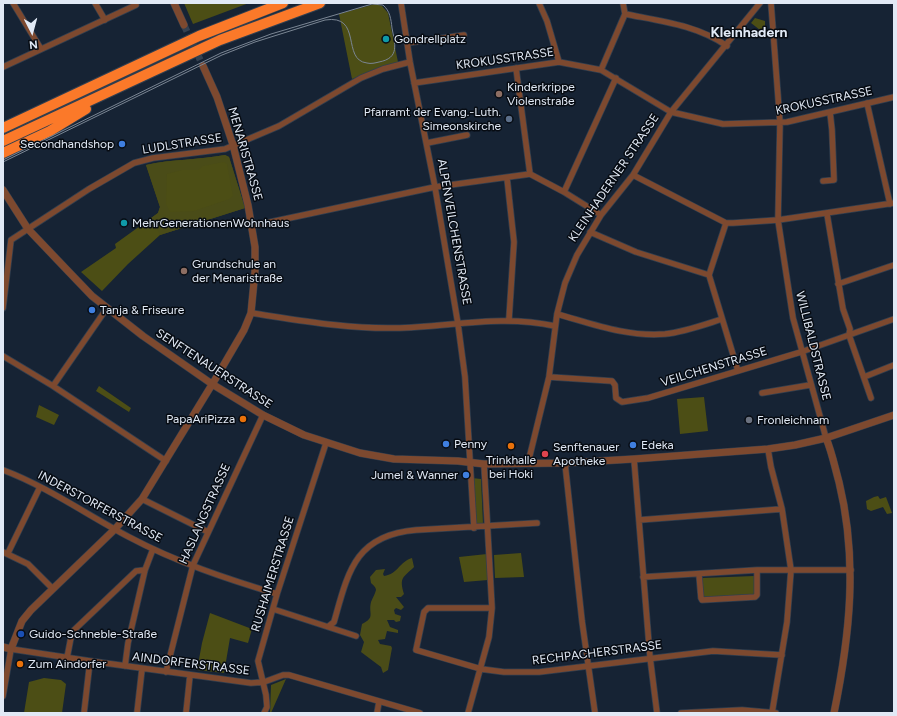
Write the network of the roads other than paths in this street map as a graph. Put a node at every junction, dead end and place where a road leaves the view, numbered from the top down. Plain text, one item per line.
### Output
1 (14, 3) edge
2 (95, 3) edge
3 (174, 3) edge
4 (283, 3) edge
5 (320, 3) edge
6 (539, 3) edge
7 (623, 3) edge
8 (760, 3) edge
9 (771, 3) edge
10 (136, 5) dead end
11 (401, 6) edge
12 (625, 14) junction
13 (105, 20) junction
14 (184, 25) tunnel mouth
15 (464, 35) dead end
16 (407, 43) junction
17 (727, 46) junction
18 (41, 49) junction
19 (410, 62) junction
20 (559, 62) junction
21 (203, 66) tunnel mouth
22 (3, 67) edge
23 (516, 68) junction
24 (601, 70) junction
25 (616, 78) junction
26 (131, 81) junction
27 (414, 83) junction
28 (894, 97) edge
29 (867, 103) junction
30 (671, 112) junction
31 (830, 112) junction
32 (780, 123) junction
33 (6, 126) edge
34 (467, 135) dead end
35 (3, 141) edge
36 (427, 143) junction
37 (233, 146) junction
38 (3, 153) edge
39 (530, 174) junction
40 (633, 174) junction
41 (507, 178) junction
42 (823, 181) dead end
43 (435, 187) junction
44 (3, 190) edge
45 (564, 192) junction
46 (892, 203) edge
47 (827, 214) junction
48 (601, 215) junction
49 (778, 220) junction
50 (726, 223) junction
51 (252, 226) junction
52 (28, 229) junction
53 (590, 232) junction
54 (894, 265) edge
55 (709, 275) junction
56 (838, 284) junction
57 (3, 308) edge
58 (107, 308) junction
59 (251, 313) junction
60 (557, 314) junction
61 (510, 319) junction
62 (722, 319) junction
63 (894, 319) edge
64 (458, 324) junction
65 (555, 326) junction
66 (849, 335) junction
67 (801, 352) junction
68 (3, 356) edge
69 (894, 365) edge
70 (738, 371) junction
71 (549, 377) junction
72 (864, 377) junction
73 (212, 384) junction
74 (810, 385) junction
75 (53, 386) junction
76 (762, 393) dead end
77 (871, 398) dead end
78 (263, 415) junction
79 (894, 415) edge
80 (826, 438) junction
81 (326, 443) junction
82 (768, 449) junction
83 (634, 459) junction
84 (166, 461) junction
85 (469, 462) junction
86 (528, 463) junction
87 (565, 463) junction
88 (484, 464) junction
89 (3, 470) edge
90 (40, 487) junction
91 (142, 499) junction
92 (782, 508) junction
93 (639, 520) junction
94 (537, 523) dead end
95 (488, 527) junction
96 (474, 528) junction
97 (115, 529) junction
98 (208, 532) junction
99 (153, 549) junction
100 (5, 553) edge
101 (193, 565) junction
102 (145, 570) junction
103 (757, 570) junction
104 (791, 570) junction
105 (851, 570) junction
106 (699, 574) junction
107 (643, 577) junction
108 (52, 588) junction
109 (277, 594) junction
110 (492, 608) junction
111 (273, 609) junction
112 (329, 626) junction
113 (356, 636) dead end
114 (3, 647) edge
115 (11, 649) junction
116 (782, 655) junction
117 (650, 657) junction
118 (67, 658) junction
119 (90, 661) junction
120 (124, 666) junction
121 (588, 666) junction
122 (142, 669) junction
123 (481, 669) junction
124 (166, 672) junction
125 (190, 675) junction
126 (264, 682) junction
127 (3, 696) edge
128 (380, 702) junction
129 (84, 713) edge
130 (137, 713) edge
131 (186, 713) edge
132 (264, 713) edge
133 (377, 713) edge
134 (420, 713) edge
135 (468, 713) edge
136 (595, 713) edge
137 (657, 713) edge
138 (681, 713) edge
139 (774, 713) edge
140 (834, 713) edge

1 - 18 street
2 - 13 street
3 - 14 street
4 - 33 highway
5 - 26 highway
6 - 20 street
7 - 12 street
8 - 17 street, KLEINHADERNER STRASSE
9 - 32 street, WILLIBALDSTRASSE
10 - 13 street
11 - 16 street, ALPENVEILCHENSTRASSE
12 - 17 street
12 - 24 street
13 - 18 street
15 - 16 street
16 - 19 street, ALPENVEILCHENSTRASSE
17 - 30 street, KLEINHADERNER STRASSE
18 - 22 street
19 - 27 street, ALPENVEILCHENSTRASSE
19 - 37 street, LUDLSTRASSE
20 - 23 street, KROKUSSTRASSE
20 - 24 street, KROKUSSTRASSE
21 - 37 street, MENARISTRASSE
23 - 27 street, KROKUSSTRASSE
23 - 39 street
24 - 25 street, KROKUSSTRASSE
25 - 30 street, KROKUSSTRASSE
25 - 45 street
26 - 35 highway
26 - 38 highway
27 - 36 street, ALPENVEILCHENSTRASSE
28 - 29 street, KROKUSSTRASSE
29 - 31 street, KROKUSSTRASSE
29 - 46 street
30 - 32 street, KROKUSSTRASSE
30 - 40 street, KLEINHADERNER STRASSE
31 - 32 street, KROKUSSTRASSE
31 - 42 street
32 - 49 street, WILLIBALDSTRASSE
34 - 36 street
36 - 43 street, ALPENVEILCHENSTRASSE
37 - 51 street, MENARISTRASSE
37 - 52 street, LUDLSTRASSE
39 - 41 street
39 - 45 street
40 - 48 street, KLEINHADERNER STRASSE
40 - 50 street
41 - 43 street
41 - 61 street
43 - 51 street
43 - 64 street, ALPENVEILCHENSTRASSE
44 - 52 street, SENFTENAUERSTRASSE
45 - 48 street
46 - 47 street
47 - 49 street
47 - 56 street
48 - 53 street, KLEINHADERNER STRASSE
49 - 50 street
49 - 67 street, WILLIBALDSTRASSE
50 - 55 street
51 - 59 street, MENARISTRASSE
52 - 57 street, LUDLSTRASSE
52 - 58 street, SENFTENAUERSTRASSE
53 - 55 street
53 - 60 street, KLEINHADERNER STRASSE
54 - 56 street
55 - 62 street
56 - 66 street
58 - 73 street, SENFTENAUERSTRASSE
58 - 75 street
59 - 64 street
59 - 73 street, MENARISTRASSE
60 - 62 street
60 - 65 street, KLEINHADERNER STRASSE
61 - 64 street
61 - 65 street
62 - 70 street
63 - 66 street, VEILCHENSTRASSE
64 - 85 street, ALPENVEILCHENSTRASSE
65 - 71 street, KLEINHADERNER STRASSE
66 - 67 street, VEILCHENSTRASSE
66 - 72 street
67 - 70 street, VEILCHENSTRASSE
67 - 74 street, WILLIBALDSTRASSE
68 - 75 street
69 - 72 street
70 - 71 street, VEILCHENSTRASSE
71 - 86 street, KLEINHADERNER STRASSE
72 - 77 street
73 - 78 street, SENFTENAUERSTRASSE
73 - 84 street
74 - 76 street
74 - 80 street, WILLIBALDSTRASSE
75 - 84 street
78 - 81 street, SENFTENAUERSTRASSE
78 - 98 street, HASLANGSTRASSE
79 - 80 street
80 - 82 street
80 - 105 street, WILLIBALDSTRASSE
81 - 85 street, SENFTENAUERSTRASSE
81 - 109 street, RUSHAIMERSTRASSE
82 - 83 street
82 - 92 street
83 - 87 street
83 - 93 street
84 - 91 street
85 - 88 street, SENFTENAUERSTRASSE
85 - 96 street, ALPENVEILCHENSTRASSE
86 - 87 street
86 - 88 street, SENFTENAUERSTRASSE
87 - 121 street
88 - 95 street
89 - 90 street, INDERSTORFERSTRASSE
90 - 97 street, INDERSTORFERSTRASSE
90 - 100 street
91 - 97 street
91 - 98 street
92 - 93 street
92 - 104 street
93 - 107 street
94 - 95 street
95 - 96 street
95 - 110 street
96 - 112 street
97 - 99 street, INDERSTORFERSTRASSE
97 - 108 street
98 - 101 street, HASLANGSTRASSE
99 - 101 street, INDERSTORFERSTRASSE
99 - 102 street
100 - 108 street
101 - 109 street, INDERSTORFERSTRASSE
101 - 124 street, HASLANGSTRASSE
102 - 118 street
102 - 120 street
103 - 104 street
103 - 106 street
103 - 106 street
104 - 105 street
104 - 116 street
105 - 140 street, WILLIBALDSTRASSE
106 - 107 street
107 - 117 street
108 - 115 street
109 - 111 street, RUSHAIMERSTRASSE
110 - 123 street
110 - 123 street, RECHPACHERSTRASSE
111 - 112 street
111 - 126 street, RUSHAIMERSTRASSE
112 - 113 street
114 - 115 street, AINDORFERSTRASSE
115 - 118 street, AINDORFERSTRASSE
115 - 127 street
116 - 117 street, RECHPACHERSTRASSE
116 - 139 street
117 - 121 street, RECHPACHERSTRASSE
117 - 137 street
118 - 119 street, AINDORFERSTRASSE
119 - 120 street, AINDORFERSTRASSE
119 - 129 street
120 - 122 street, AINDORFERSTRASSE
121 - 123 street, RECHPACHERSTRASSE
121 - 136 street
122 - 124 street, AINDORFERSTRASSE
122 - 130 street
123 - 135 street
124 - 125 street, AINDORFERSTRASSE
125 - 126 street, AINDORFERSTRASSE
125 - 131 street
126 - 128 street, AINDORFERSTRASSE
126 - 132 street, RUSHAIMERSTRASSE
128 - 133 street
128 - 134 street, AINDORFERSTRASSE
138 - 139 street

